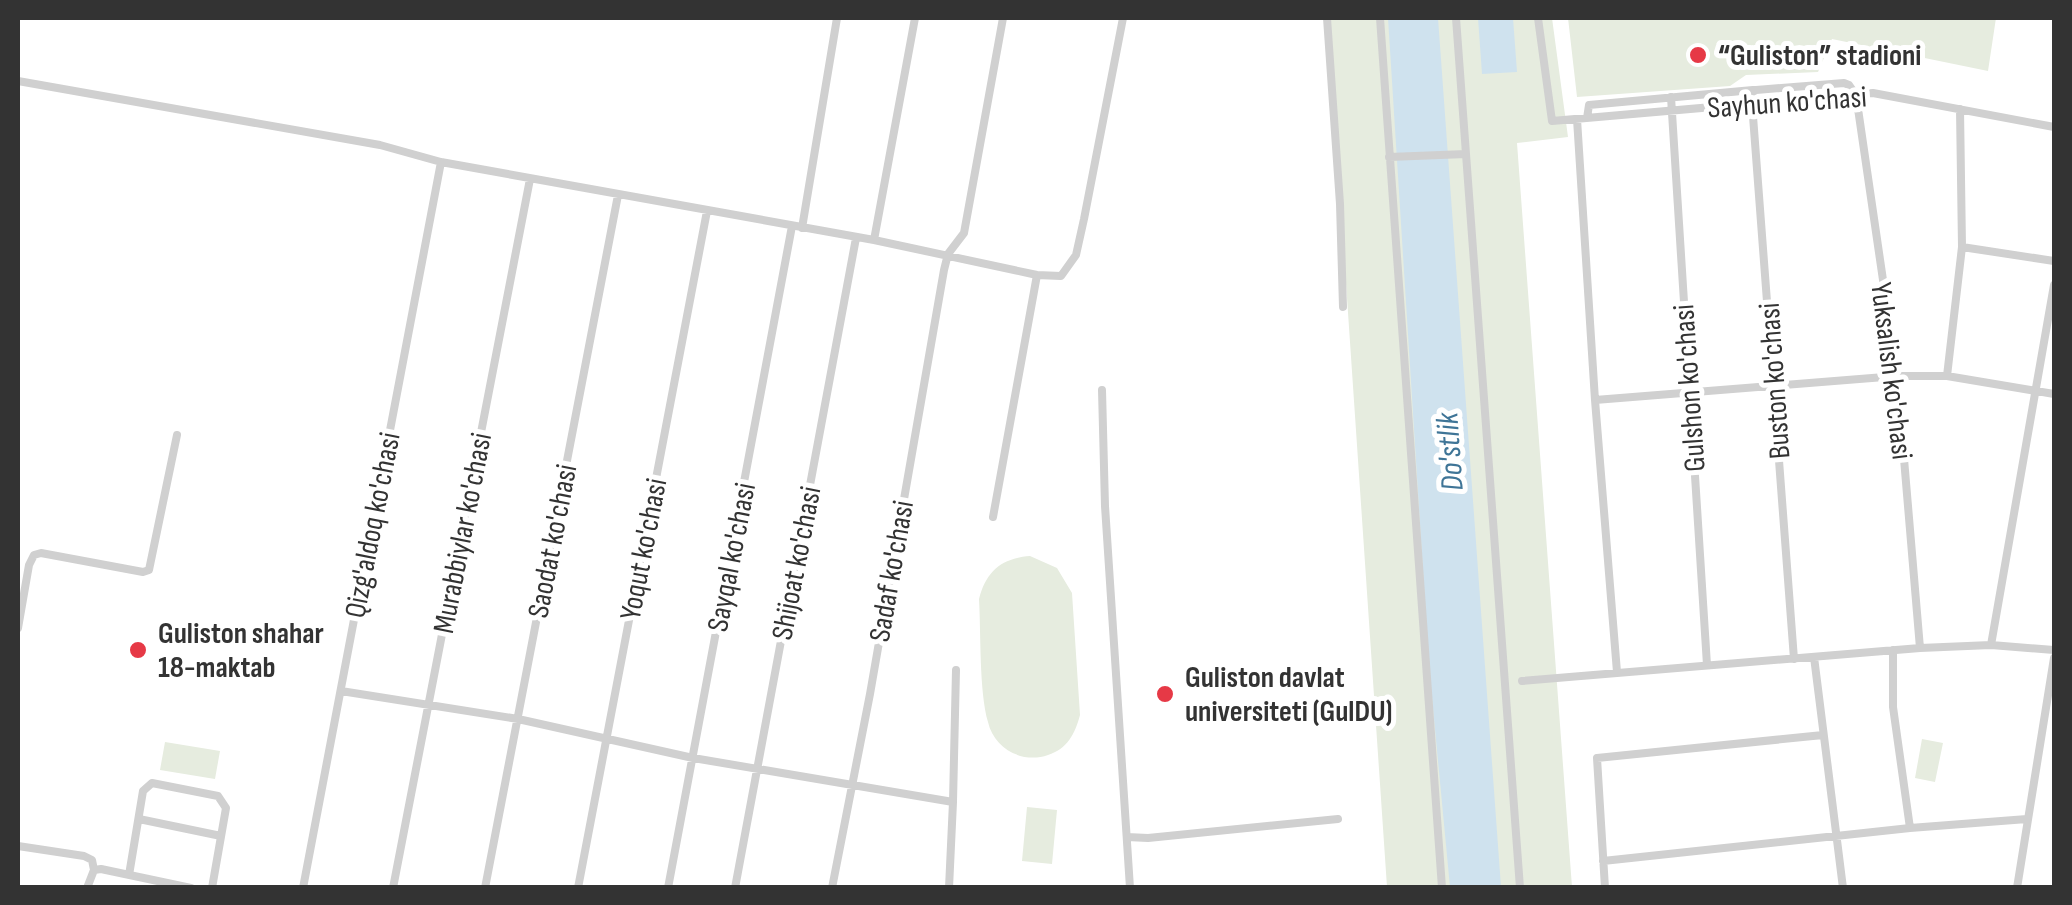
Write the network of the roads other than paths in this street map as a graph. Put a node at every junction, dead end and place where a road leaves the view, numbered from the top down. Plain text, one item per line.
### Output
1 (837, 18) edge
2 (915, 18) edge
3 (1003, 18) edge
4 (1122, 18) edge
5 (1327, 18) edge
6 (1380, 18) edge
7 (1456, 18) edge
8 (1538, 18) edge
9 (18, 81) edge
10 (1753, 90) junction
11 (1856, 95) junction
12 (1671, 97) junction
13 (1752, 103) junction
14 (1960, 109) junction
15 (1672, 111) junction
16 (1582, 119) junction
17 (2054, 126) edge
18 (1466, 154) junction
19 (1389, 158) junction
20 (442, 162) junction
21 (530, 179) junction
22 (618, 195) junction
23 (707, 211) junction
24 (797, 227) junction
25 (856, 238) junction
26 (874, 240) junction
27 (1962, 248) junction
28 (948, 254) junction
29 (2054, 261) edge
30 (1037, 275) junction
31 (2054, 285) edge
32 (1342, 307) dead end
33 (1896, 376) junction
34 (1947, 376) junction
35 (1775, 387) junction
36 (1102, 390) dead end
37 (2036, 390) junction
38 (1689, 393) junction
39 (2054, 394) edge
40 (1595, 400) junction
41 (177, 435) dead end
42 (993, 517) dead end
43 (18, 628) edge
44 (1991, 645) junction
45 (1920, 648) junction
46 (1893, 650) junction
47 (2054, 650) edge
48 (1814, 657) junction
49 (2054, 658) edge
50 (1794, 659) junction
51 (1707, 666) junction
52 (956, 670) dead end
53 (1617, 672) junction
54 (1522, 681) dead end
55 (340, 691) junction
56 (429, 704) junction
57 (518, 719) junction
58 (1824, 735) junction
59 (606, 738) junction
60 (693, 758) junction
61 (758, 768) junction
62 (851, 785) junction
63 (953, 802) junction
64 (139, 819) junction
65 (1338, 819) dead end
66 (2027, 819) junction
67 (1910, 828) junction
68 (1837, 835) junction
69 (221, 836) junction
70 (1127, 837) junction
71 (18, 846) edge
72 (1603, 862) junction
73 (94, 870) junction
74 (128, 875) junction
75 (87, 888) edge
76 (191, 888) edge
77 (212, 888) edge
78 (303, 888) edge
79 (394, 888) edge
80 (485, 888) edge
81 (578, 888) edge
82 (668, 888) edge
83 (735, 888) edge
84 (832, 888) edge
85 (949, 888) edge
86 (1130, 888) edge
87 (1442, 888) edge
88 (1520, 888) edge
89 (1605, 888) edge
90 (1843, 888) edge
91 (2017, 888) edge

1 - 24 street
2 - 26 street
3 - 28 street
4 - 30 street
5 - 32 street
6 - 19 street
7 - 18 street
8 - 16 street
9 - 20 street
10 - 11 street
10 - 12 street
10 - 13 street, Buston ko'chasi
11 - 13 street, Sayhun ko'chasi
11 - 14 street, Sayhun ko'chasi
11 - 33 street, Yuksalish ko'chasi
12 - 15 street, Gulshon ko'chasi
12 - 16 street
13 - 15 street, Sayhun ko'chasi
13 - 35 street, Buston ko'chasi
14 - 17 street, Sayhun ko'chasi
14 - 27 street
15 - 16 street, Sayhun ko'chasi
15 - 38 street, Gulshon ko'chasi
16 - 40 street
18 - 19 street
18 - 88 street
19 - 87 street
20 - 21 street
20 - 55 street, Qizg'aldoq ko'chasi
21 - 22 street
21 - 56 street, Murabbiylar ko'chasi
22 - 23 street
22 - 57 street, Saodat ko'chasi
23 - 24 street
23 - 59 street, Yoqut ko'chasi
24 - 25 street
24 - 60 street, Sayqal ko'chasi
25 - 26 street
25 - 61 street, Shijoat ko'chasi
26 - 28 street
27 - 29 street
27 - 34 street
28 - 30 street
28 - 62 street, Sadaf ko'chasi
30 - 42 street
31 - 37 street
33 - 34 street
33 - 35 street
33 - 45 street, Yuksalish ko'chasi
34 - 37 street
35 - 38 street
35 - 50 street, Buston ko'chasi
36 - 70 street
37 - 39 street
37 - 44 street
38 - 40 street
38 - 51 street, Gulshon ko'chasi
40 - 53 street
41 - 43 street
44 - 45 street
44 - 47 street
45 - 46 street
46 - 48 street
46 - 67 street
48 - 50 street
48 - 58 street
49 - 66 street
50 - 51 street
51 - 53 street
52 - 63 street
53 - 54 street
55 - 56 street
55 - 78 street, Qizg'aldoq ko'chasi
56 - 57 street
56 - 79 street, Murabbiylar ko'chasi
57 - 59 street
57 - 80 street, Saodat ko'chasi
58 - 68 street
58 - 72 street
59 - 60 street
59 - 81 street, Yoqut ko'chasi
60 - 61 street
60 - 82 street, Sayqal ko'chasi
61 - 62 street
61 - 83 street, Shijoat ko'chasi
62 - 63 street
62 - 84 street, Sadaf ko'chasi
63 - 85 street
64 - 69 street
64 - 69 street
64 - 74 street
65 - 70 street
66 - 67 street
66 - 91 street
67 - 68 street
68 - 72 street
68 - 90 street
69 - 77 street
70 - 86 street
71 - 73 street
72 - 89 street
73 - 74 street
73 - 75 street
74 - 76 street

